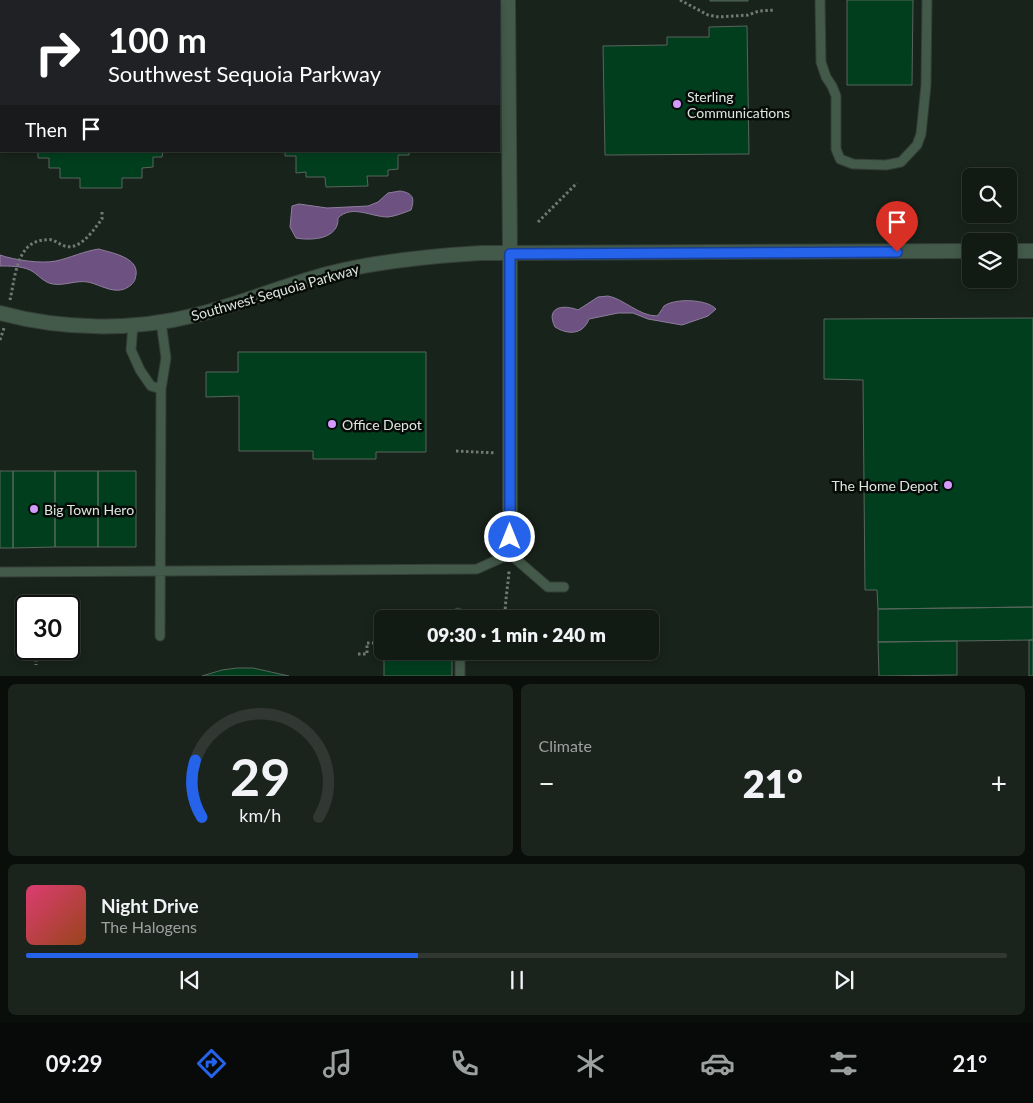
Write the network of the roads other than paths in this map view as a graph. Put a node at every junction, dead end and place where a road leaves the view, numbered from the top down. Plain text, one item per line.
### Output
1 (508, 0) edge
2 (820, 0) edge
3 (926, 0) edge
4 (962, 251) edge
5 (1017, 251) edge
6 (1033, 251) edge
7 (510, 254) junction
8 (3, 314) edge
9 (161, 322) junction
10 (133, 325) junction
11 (161, 389) junction
12 (510, 554) junction
13 (160, 571) junction
14 (0, 572) edge
15 (564, 587) dead end
16 (160, 636) dead end
17 (460, 660) edge
18 (460, 676) edge

1 - 7 street
2 - 3 lane
4 - 7 street, Southwest Sequoia Parkway
5 - 6 street
7 - 9 street, Southwest Sequoia Parkway
7 - 12 street
8 - 10 street, Southwest Sequoia Parkway
9 - 10 street, Southwest Sequoia Parkway
9 - 11 lane
10 - 11 lane
11 - 13 lane
12 - 13 lane
12 - 15 lane
13 - 14 lane
13 - 16 lane
17 - 18 lane

